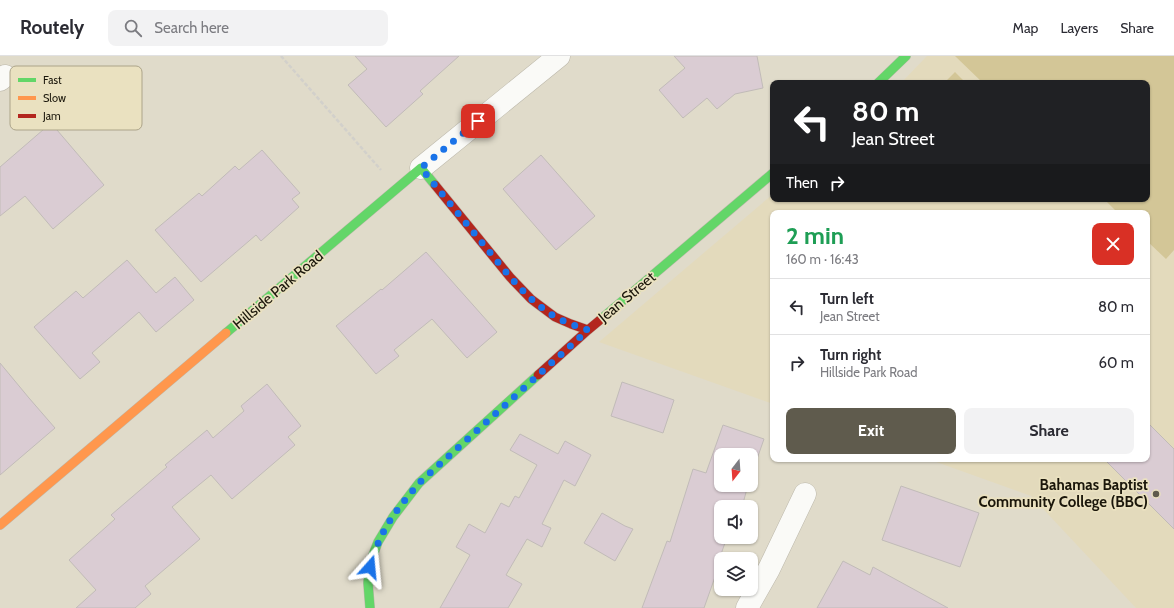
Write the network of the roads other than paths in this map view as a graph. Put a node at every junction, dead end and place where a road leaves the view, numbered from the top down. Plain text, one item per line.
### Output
1 (559, 56) edge
2 (906, 56) edge
3 (881, 80) edge
4 (421, 168) junction
5 (770, 176) edge
6 (588, 330) junction
7 (805, 494) dead end
8 (0, 526) edge
9 (370, 608) edge
10 (747, 608) edge

1 - 4 street, Hillside Park Road
2 - 3 street
4 - 6 street, Jean Street
4 - 8 street, Hillside Park Road
5 - 6 street, Jean Street
6 - 9 street
7 - 10 street

